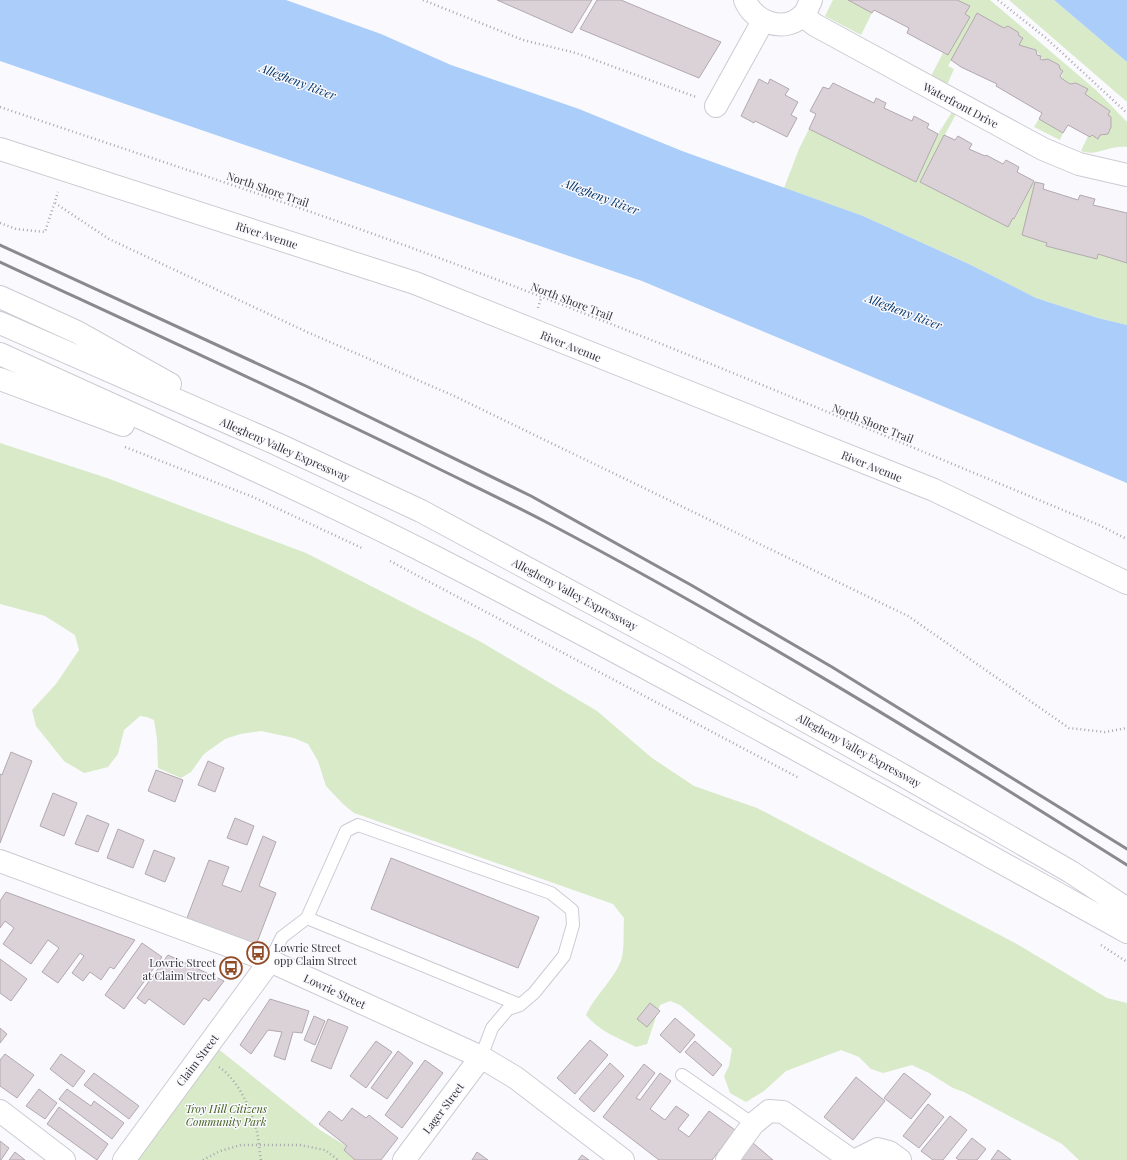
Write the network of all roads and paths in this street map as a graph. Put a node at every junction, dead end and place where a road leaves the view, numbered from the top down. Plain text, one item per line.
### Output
1 (423, 0) edge
2 (744, 0) edge
3 (998, 0) edge
4 (807, 8) edge
5 (763, 21) junction
6 (716, 106) joint
7 (0, 107) edge
8 (1127, 113) edge
9 (0, 149) edge
10 (1127, 176) edge
11 (0, 223) edge
12 (0, 297) edge
13 (0, 324) edge
14 (0, 354) edge
15 (0, 379) edge
16 (277, 444) junction
17 (121, 445) dead end
18 (298, 490) junction
19 (1127, 539) edge
20 (372, 552) dead end
21 (386, 559) dead end
22 (1127, 583) edge
23 (1127, 728) edge
24 (802, 780) dead end
25 (1, 863) edge
26 (1127, 909) edge
27 (307, 918) junction
28 (1127, 932) edge
29 (1095, 942) dead end
30 (270, 961) junction
31 (1127, 962) edge
32 (520, 1005) junction
33 (201, 1054) junction
34 (481, 1057) junction
35 (682, 1074) dead end
36 (0, 1111) edge
37 (753, 1124) junction
38 (258, 1145) junction
39 (64, 1160) edge
40 (124, 1160) edge
41 (203, 1160) edge
42 (261, 1160) edge
43 (338, 1160) edge
44 (404, 1160) edge
45 (623, 1160) edge
46 (728, 1160) edge
47 (851, 1160) edge
48 (856, 1160) edge
49 (900, 1160) edge

1 - 6 path
2 - 5 main road
3 - 8 path
4 - 5 main road, Waterfront Drive
4 - 10 main road, Waterfront Drive
5 - 6 main road
7 - 19 path, North Shore Trail
9 - 22 main road, River Avenue
11 - 23 path
12 - 16 main road
13 - 16 main road, Allegheny Valley Expressway
14 - 18 main road
15 - 18 main road
16 - 26 main road, Allegheny Valley Expressway
17 - 20 path
18 - 28 main road
21 - 24 path
25 - 30 main road, Lowrie Street
27 - 30 lane
27 - 32 lane
27 - 32 lane
29 - 31 path
30 - 33 main road, Claim Street
30 - 34 main road, Lowrie Street
32 - 34 lane
33 - 38 path
33 - 40 main road, Claim Street
34 - 44 main road, Lager Street
34 - 45 main road, Lowrie Street
35 - 37 lane
36 - 39 main road
37 - 46 main road
37 - 47 main road
38 - 41 path
38 - 42 path
38 - 43 path
48 - 49 main road

